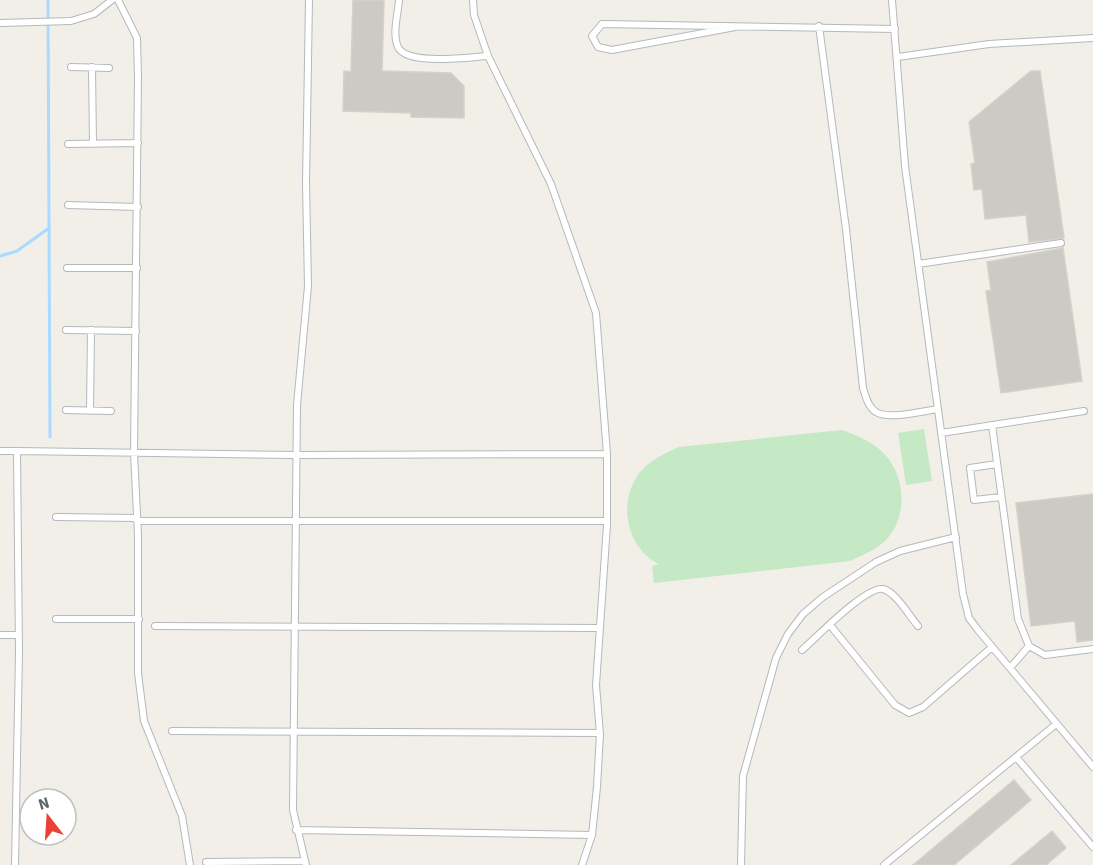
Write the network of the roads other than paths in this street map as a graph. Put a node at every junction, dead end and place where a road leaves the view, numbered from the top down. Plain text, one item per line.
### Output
1 (112, 0) edge
2 (118, 0) edge
3 (309, 0) edge
4 (399, 0) edge
5 (473, 0) edge
6 (892, 0) edge
7 (0, 23) edge
8 (819, 26) junction
9 (735, 27) junction
10 (895, 29) junction
11 (1093, 38) edge
12 (488, 56) junction
13 (898, 57) junction
14 (71, 67) dead end
15 (92, 67) junction
16 (109, 68) dead end
17 (138, 143) junction
18 (68, 144) dead end
19 (93, 144) junction
20 (68, 205) dead end
21 (138, 207) junction
22 (1061, 243) dead end
23 (918, 264) junction
24 (68, 268) dead end
25 (137, 268) junction
26 (66, 330) dead end
27 (91, 330) junction
28 (136, 331) junction
29 (938, 409) junction
30 (66, 410) dead end
31 (90, 411) junction
32 (111, 411) dead end
33 (1083, 411) dead end
34 (992, 424) junction
35 (941, 433) junction
36 (0, 451) edge
37 (17, 451) junction
38 (134, 453) junction
39 (607, 454) junction
40 (296, 455) junction
41 (997, 464) junction
42 (1002, 497) junction
43 (56, 517) dead end
44 (137, 520) junction
45 (607, 521) junction
46 (296, 523) junction
47 (956, 537) junction
48 (56, 619) dead end
49 (139, 619) junction
50 (830, 625) junction
51 (155, 626) dead end
52 (295, 626) junction
53 (918, 626) dead end
54 (599, 628) junction
55 (0, 635) edge
56 (18, 635) junction
57 (1029, 646) junction
58 (992, 647) junction
59 (1093, 649) edge
60 (802, 650) dead end
61 (1010, 668) junction
62 (1055, 725) junction
63 (172, 731) dead end
64 (295, 732) junction
65 (600, 733) junction
66 (1016, 757) junction
67 (1093, 767) edge
68 (296, 830) junction
69 (592, 835) junction
70 (1093, 847) edge
71 (206, 862) dead end
72 (305, 863) edge
73 (15, 865) edge
74 (190, 865) edge
75 (582, 865) edge
76 (741, 865) edge
77 (884, 865) edge

1 - 7 lane
2 - 17 lane
3 - 40 lane
4 - 12 lane
5 - 12 lane
6 - 10 lane
8 - 9 lane
8 - 10 lane
8 - 29 lane
9 - 9 lane
10 - 13 lane
11 - 13 lane
12 - 39 lane
13 - 23 lane
14 - 15 lane
15 - 16 lane
15 - 19 lane
17 - 19 lane
17 - 21 lane
18 - 19 lane
20 - 21 lane
21 - 25 lane
22 - 23 lane
23 - 29 lane
24 - 25 lane
25 - 28 lane
26 - 27 lane
27 - 28 lane
27 - 31 lane
28 - 38 lane
29 - 35 lane
30 - 31 lane
31 - 32 lane
33 - 34 lane
34 - 35 lane
34 - 41 lane
35 - 47 lane
36 - 37 lane
37 - 38 lane
37 - 56 lane
38 - 40 lane
38 - 44 lane
39 - 40 lane
39 - 45 lane
40 - 46 lane
41 - 42 lane
41 - 42 lane
42 - 57 lane
43 - 44 lane
44 - 46 lane
44 - 49 lane
45 - 46 lane
45 - 54 lane
46 - 52 lane
47 - 58 lane
47 - 76 lane
48 - 49 lane
49 - 74 lane
50 - 53 lane
50 - 58 lane
50 - 60 lane
51 - 52 lane
52 - 54 lane
52 - 64 lane
54 - 65 lane
55 - 56 lane
56 - 73 lane
57 - 59 lane
57 - 61 lane
58 - 61 lane
61 - 62 lane
62 - 66 lane
62 - 67 lane
63 - 64 lane
64 - 65 lane
64 - 68 lane
65 - 69 lane
66 - 70 lane
66 - 77 lane
68 - 69 lane
68 - 72 lane
69 - 75 lane
71 - 72 lane

